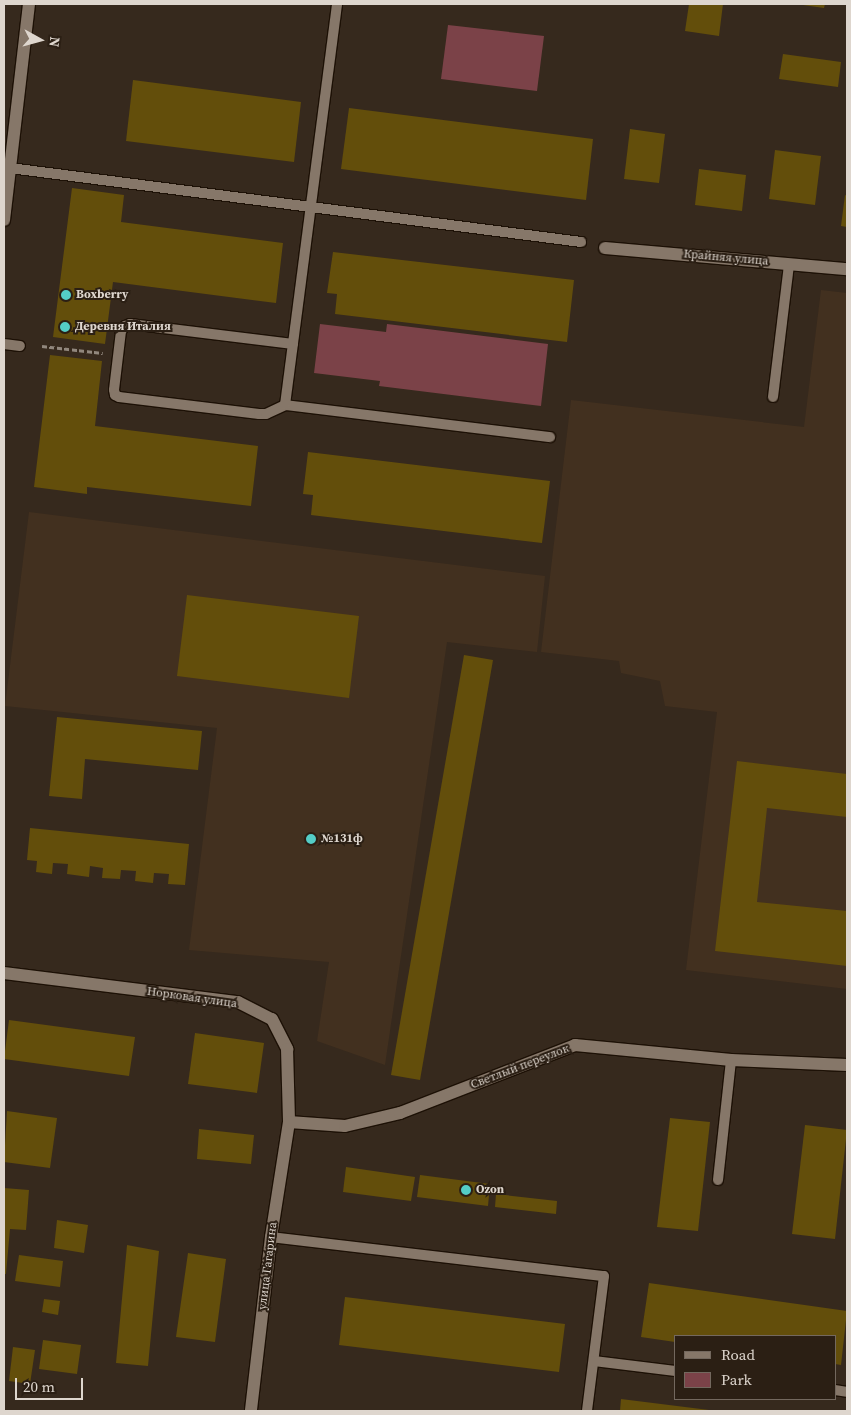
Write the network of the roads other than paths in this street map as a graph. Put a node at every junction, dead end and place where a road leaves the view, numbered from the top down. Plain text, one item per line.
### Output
1 (30, 4) edge
2 (337, 4) edge
3 (10, 168) junction
4 (311, 207) junction
5 (4, 220) edge
6 (581, 242) dead end
7 (605, 248) dead end
8 (789, 264) junction
9 (847, 269) edge
10 (4, 344) edge
11 (293, 344) junction
12 (20, 346) dead end
13 (773, 397) dead end
14 (285, 405) junction
15 (550, 437) dead end
16 (4, 973) edge
17 (731, 1060) junction
18 (847, 1066) edge
19 (289, 1122) junction
20 (718, 1180) dead end
21 (271, 1238) junction
22 (594, 1361) junction
23 (674, 1371) edge
24 (251, 1411) edge
25 (587, 1411) edge

1 - 3 street
2 - 4 lane
3 - 4 lane
3 - 5 street
4 - 6 lane
4 - 11 lane
7 - 8 street, Крайняя улица
8 - 9 street, Крайняя улица
8 - 13 lane
10 - 12 lane
11 - 14 lane
11 - 14 lane
14 - 15 lane
16 - 19 street, Норковая улица
17 - 18 street, Светлый переулок
17 - 19 street, Светлый переулок
17 - 20 lane
19 - 21 street, улица Гагарина
21 - 22 lane
21 - 24 street, улица Гагарина
22 - 23 lane
22 - 25 lane

